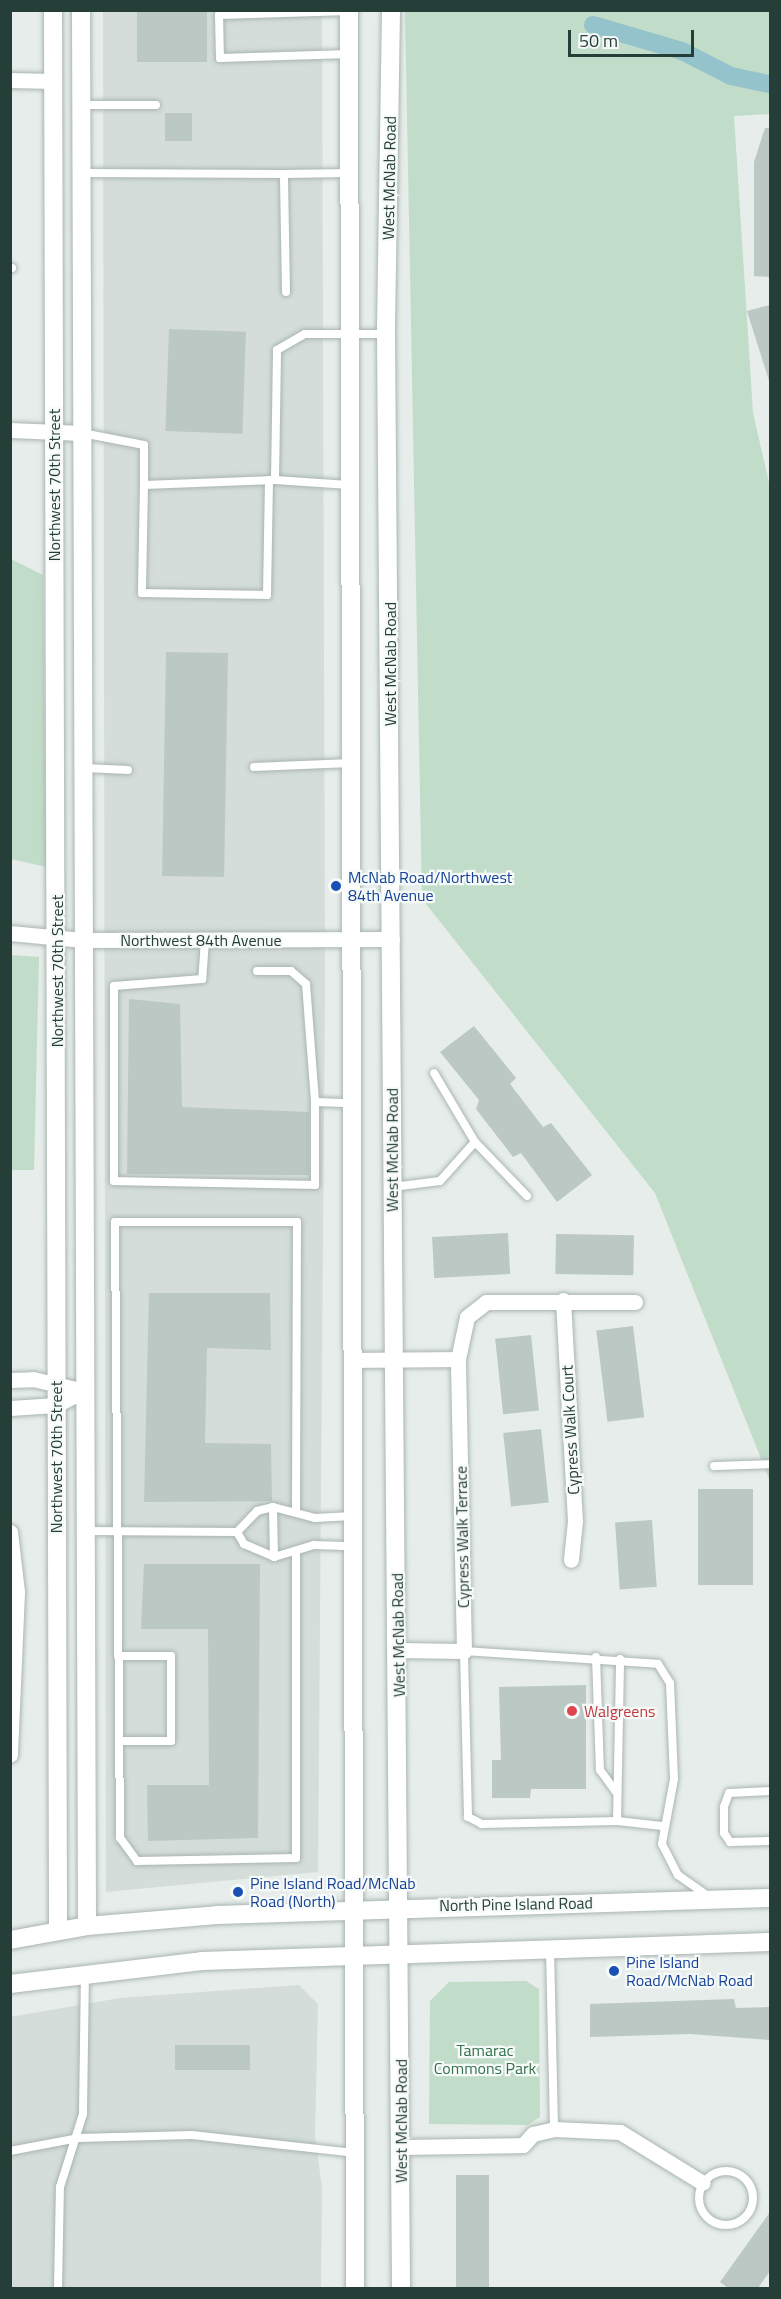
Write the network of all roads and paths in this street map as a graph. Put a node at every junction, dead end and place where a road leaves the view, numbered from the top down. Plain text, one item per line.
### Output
1 (53, 10) edge
2 (81, 10) edge
3 (391, 10) edge
4 (349, 11) edge
5 (349, 54) junction
6 (10, 80) edge
7 (53, 81) junction
8 (81, 105) junction
9 (156, 105) dead end
10 (82, 173) junction
11 (349, 173) junction
12 (284, 174) junction
13 (285, 292) dead end
14 (349, 334) junction
15 (387, 334) junction
16 (10, 430) edge
17 (53, 432) junction
18 (82, 433) junction
19 (272, 480) junction
20 (144, 485) junction
21 (349, 485) junction
22 (351, 763) junction
23 (254, 767) dead end
24 (83, 768) junction
25 (128, 770) dead end
26 (10, 933) edge
27 (58, 938) junction
28 (392, 939) junction
29 (83, 940) junction
30 (205, 940) junction
31 (354, 940) junction
32 (257, 971) dead end
33 (434, 1073) dead end
34 (315, 1102) junction
35 (351, 1103) junction
36 (476, 1142) junction
37 (392, 1187) junction
38 (527, 1196) dead end
39 (56, 1215) junction
40 (84, 1216) junction
41 (563, 1300) junction
42 (635, 1302) dead end
43 (392, 1359) junction
44 (458, 1359) junction
45 (352, 1360) junction
46 (10, 1380) edge
47 (56, 1383) junction
48 (84, 1391) junction
49 (56, 1405) junction
50 (10, 1408) edge
51 (771, 1464) edge
52 (714, 1466) dead end
53 (273, 1508) junction
54 (296, 1510) junction
55 (352, 1516) junction
56 (84, 1531) junction
57 (117, 1531) junction
58 (10, 1532) edge
59 (237, 1532) junction
60 (352, 1546) junction
61 (296, 1554) junction
62 (274, 1557) junction
63 (571, 1560) dead end
64 (399, 1650) junction
65 (464, 1651) junction
66 (118, 1656) junction
67 (596, 1658) junction
68 (620, 1659) junction
69 (57, 1676) junction
70 (85, 1676) junction
71 (13, 1686) edge
72 (119, 1741) junction
73 (11, 1745) edge
74 (10, 1755) edge
75 (86, 1786) junction
76 (58, 1788) junction
77 (771, 1791) edge
78 (617, 1793) junction
79 (617, 1821) junction
80 (662, 1826) junction
81 (771, 1841) edge
82 (771, 1898) edge
83 (715, 1899) junction
84 (401, 1906) junction
85 (355, 1909) junction
86 (87, 1926) junction
87 (58, 1931) junction
88 (10, 1940) edge
89 (771, 1942) edge
90 (550, 1950) junction
91 (355, 1955) junction
92 (402, 1955) junction
93 (85, 1972) junction
94 (10, 1984) edge
95 (554, 2129) junction
96 (78, 2138) junction
97 (400, 2147) junction
98 (10, 2151) edge
99 (355, 2153) junction
100 (703, 2183) junction
101 (58, 2289) edge
102 (355, 2289) edge
103 (401, 2289) edge

1 - 7 main road, Northwest 70th Street
2 - 8 main road, Northwest 70th Street
3 - 15 main road, West McNab Road
4 - 5 main road
4 - 5 lane
5 - 11 main road
6 - 7 street
7 - 17 main road, Northwest 70th Street
8 - 9 lane
8 - 10 main road, Northwest 70th Street
10 - 12 lane
10 - 18 main road, Northwest 70th Street
11 - 12 lane
11 - 14 main road
12 - 13 lane
14 - 15 lane
14 - 19 lane
14 - 21 main road
15 - 28 main road, West McNab Road
16 - 17 street
17 - 18 street
17 - 27 main road, Northwest 70th Street
18 - 20 lane
18 - 24 main road, Northwest 70th Street
19 - 20 lane
19 - 20 lane
19 - 21 lane
21 - 22 main road
22 - 23 lane
22 - 31 main road
24 - 25 lane
24 - 29 main road, Northwest 70th Street
26 - 27 street, Northwest 84th Avenue
27 - 29 street, Northwest 84th Avenue
27 - 39 main road, Northwest 70th Street
28 - 31 street, Northwest 84th Avenue
28 - 37 main road, West McNab Road
29 - 30 street, Northwest 84th Avenue
29 - 40 main road, Northwest 70th Street
30 - 31 street, Northwest 84th Avenue
30 - 34 lane
31 - 35 main road
32 - 34 lane
33 - 36 lane
34 - 35 lane
35 - 45 main road
36 - 37 lane
36 - 38 lane
37 - 43 main road, West McNab Road
39 - 40 main road
39 - 47 main road, Northwest 70th Street
40 - 48 main road, Northwest 70th Street
41 - 42 street, Cypress Walk Terrace
41 - 44 street, Cypress Walk Terrace
41 - 63 street, Cypress Walk Court
43 - 44 street
43 - 45 street
43 - 64 main road, West McNab Road
44 - 65 street, Cypress Walk Terrace
45 - 55 main road
46 - 47 street
47 - 48 street
47 - 49 main road, Northwest 70th Street
48 - 49 street
48 - 56 main road, Northwest 70th Street
49 - 50 street
49 - 69 main road, Northwest 70th Street
51 - 52 lane
53 - 54 lane
53 - 59 lane
53 - 62 lane
54 - 55 lane
54 - 57 lane
55 - 60 main road
56 - 57 lane
56 - 70 main road, Northwest 70th Street
57 - 59 lane
57 - 66 lane
58 - 71 street
59 - 62 lane
60 - 61 lane
60 - 85 main road
61 - 62 lane
61 - 72 lane
64 - 65 street
64 - 84 main road, West McNab Road
65 - 67 lane
65 - 79 lane
66 - 72 lane
66 - 72 lane
67 - 68 lane
67 - 78 lane
68 - 78 lane
68 - 80 lane
69 - 70 main road
69 - 76 main road, Northwest 70th Street
70 - 75 main road, Northwest 70th Street
71 - 73 street
73 - 74 street
75 - 76 main road
75 - 86 main road, Northwest 70th Street
76 - 87 main road, Northwest 70th Street
77 - 81 lane
78 - 79 lane
79 - 80 lane
80 - 83 lane
82 - 83 main road, North Pine Island Road
83 - 84 main road, North Pine Island Road
84 - 85 main road, North Pine Island Road
84 - 92 main road, West McNab Road
85 - 86 main road, North Pine Island Road
85 - 91 main road
86 - 87 main road, North Pine Island Road
87 - 88 main road, North Pine Island Road
89 - 90 main road
90 - 92 main road
90 - 95 lane
91 - 92 main road
91 - 93 main road
91 - 99 main road
92 - 97 main road, West McNab Road
93 - 94 main road
93 - 96 lane
95 - 97 street
95 - 100 street
96 - 98 lane
96 - 99 lane
96 - 101 lane
97 - 103 main road, West McNab Road
99 - 102 main road
100 - 100 lane

